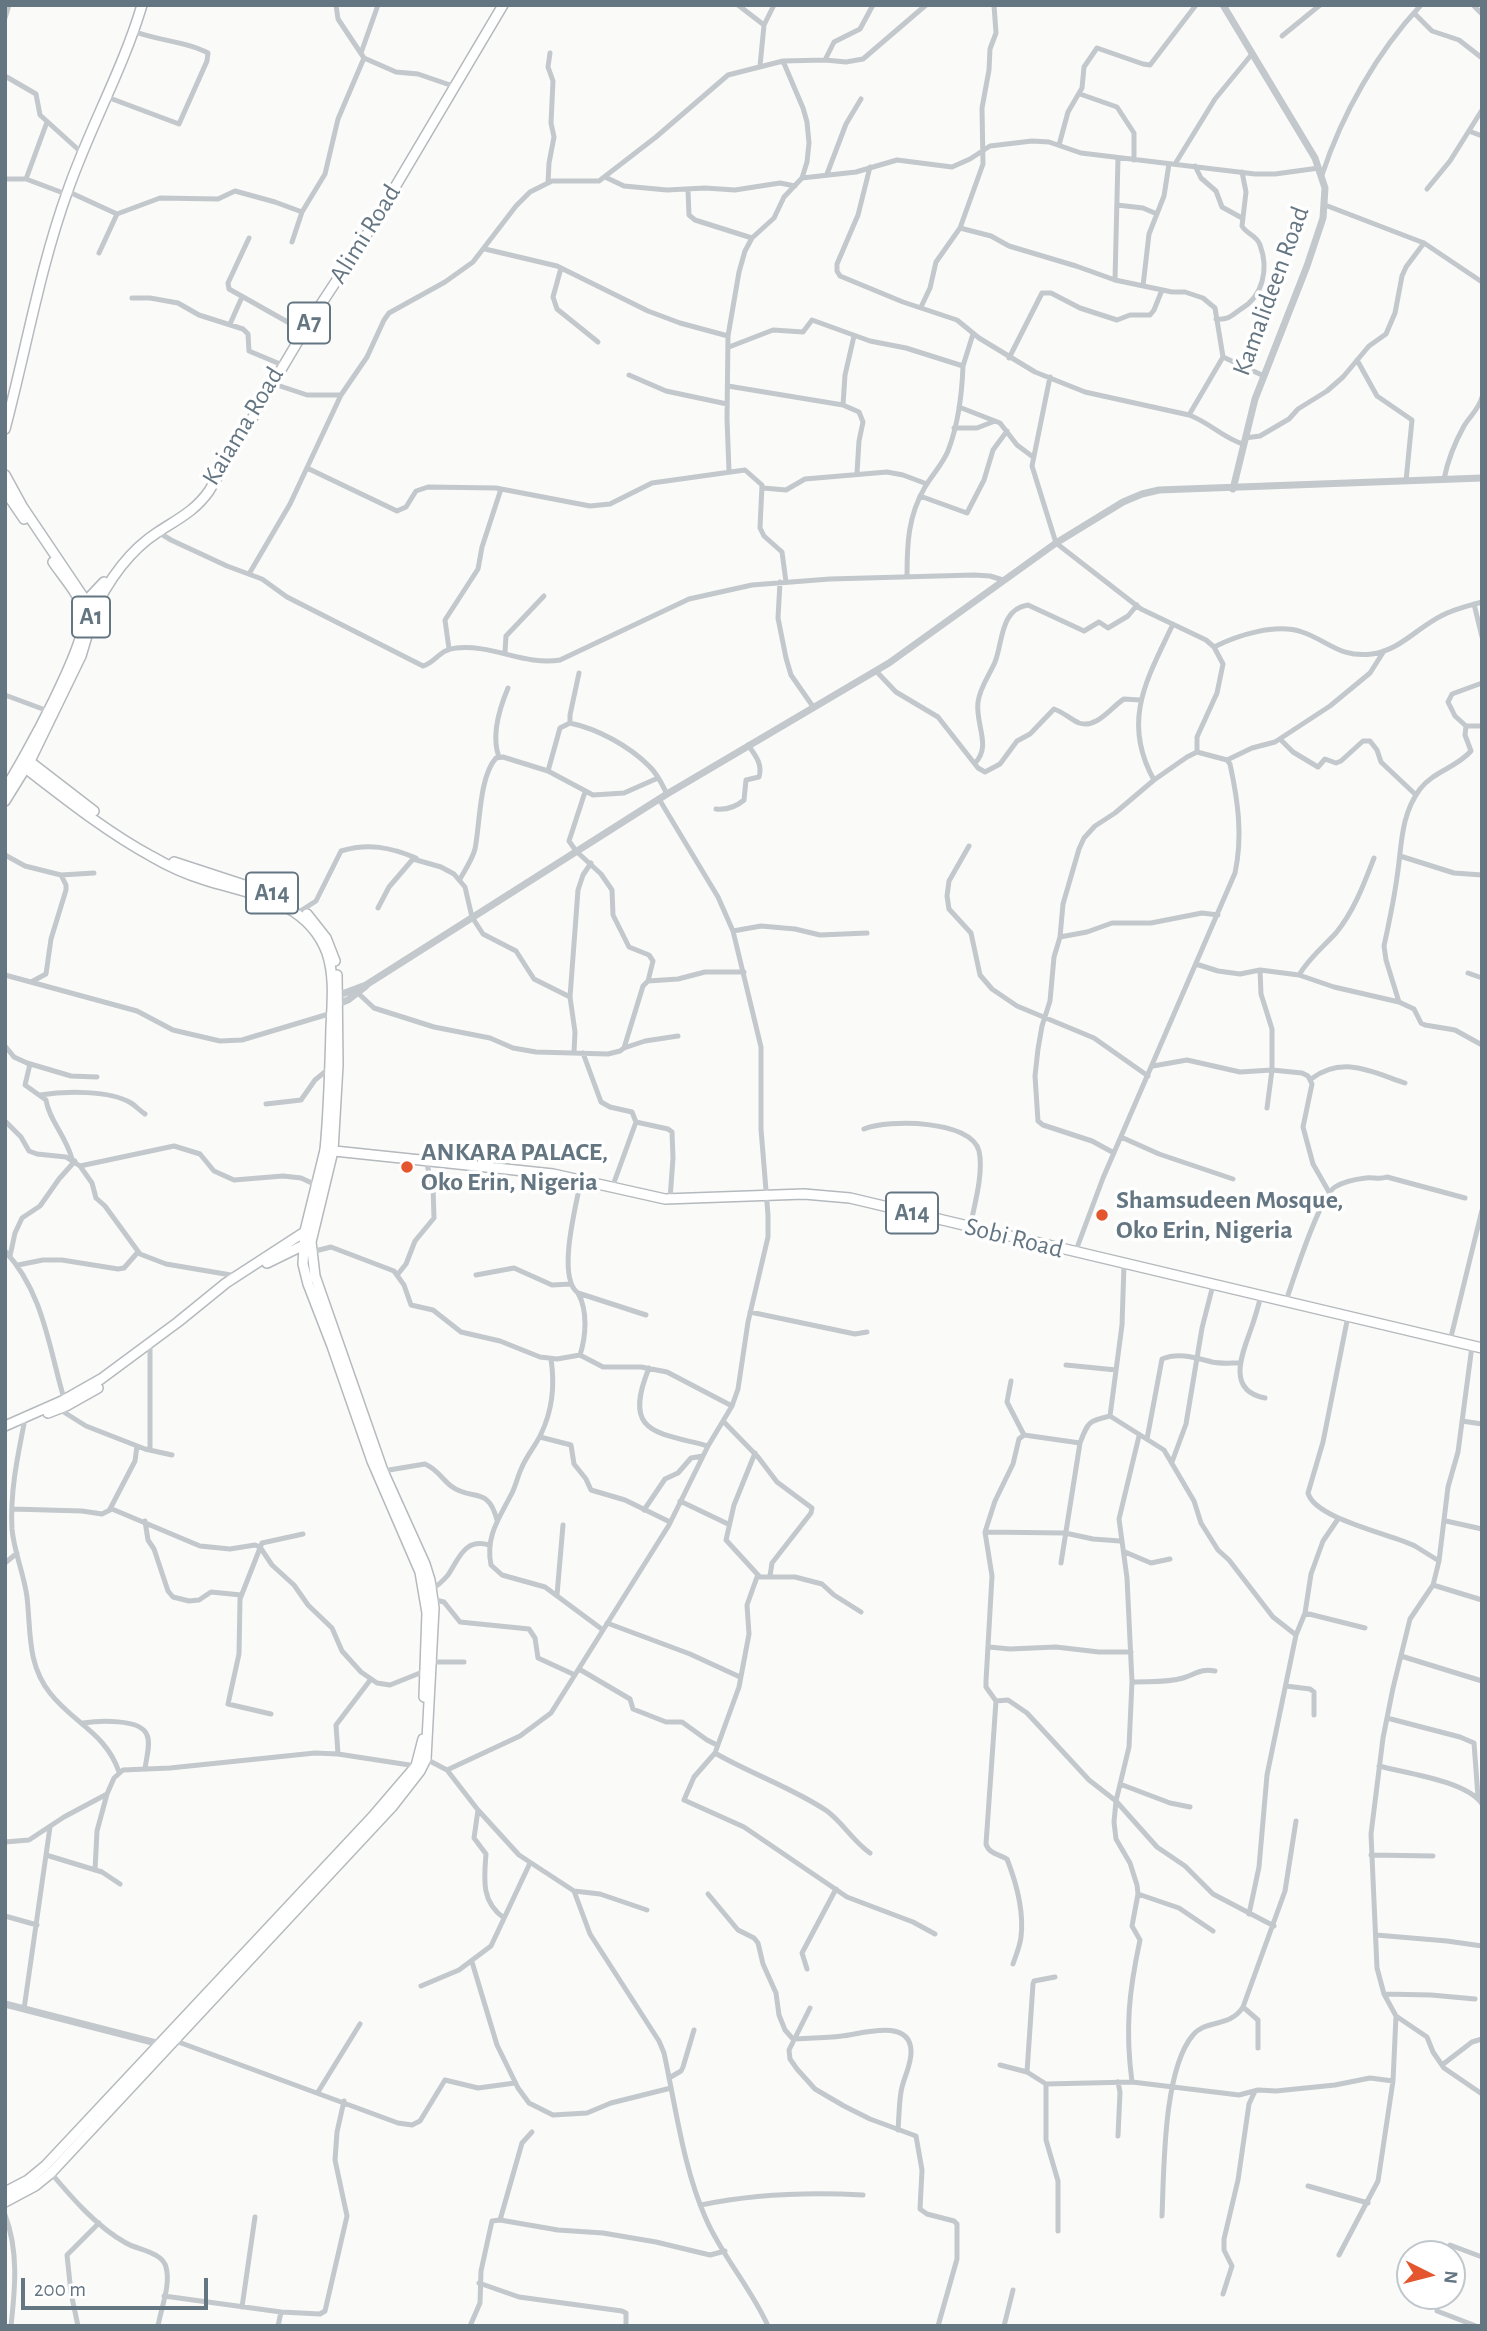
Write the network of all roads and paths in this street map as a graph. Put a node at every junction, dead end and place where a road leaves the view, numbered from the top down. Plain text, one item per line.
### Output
1 (9, 5) edge
2 (142, 5) edge
3 (336, 5) edge
4 (378, 5) edge
5 (498, 5) edge
6 (503, 5) edge
7 (738, 5) edge
8 (775, 5) edge
9 (873, 5) edge
10 (926, 5) edge
11 (994, 5) edge
12 (1196, 5) edge
13 (1223, 5) edge
14 (1320, 5) edge
15 (1421, 5) edge
16 (1473, 5) edge
17 (1414, 13) junction
18 (1482, 14) edge
19 (5, 18) edge
20 (764, 25) junction
21 (133, 31) junction
22 (1283, 36) dead end
23 (550, 53) dead end
24 (1252, 54) junction
25 (362, 55) junction
26 (1482, 58) edge
27 (825, 60) junction
28 (783, 61) junction
29 (760, 66) junction
30 (5, 76) edge
31 (450, 85) junction
32 (1080, 94) junction
33 (107, 97) junction
34 (861, 99) dead end
35 (1482, 110) edge
36 (47, 122) junction
37 (1469, 131) junction
38 (1482, 136) edge
39 (1059, 145) junction
40 (983, 150) junction
41 (82, 153) junction
42 (1118, 158) junction
43 (1134, 160) junction
44 (1172, 164) junction
45 (1195, 166) junction
46 (870, 167) junction
47 (1321, 171) junction
48 (1242, 172) junction
49 (827, 174) junction
50 (605, 177) junction
51 (802, 178) junction
52 (5, 179) edge
53 (26, 179) junction
54 (548, 183) junction
55 (795, 186) junction
56 (1427, 189) dead end
57 (688, 190) junction
58 (67, 192) junction
59 (1117, 205) junction
60 (1325, 205) junction
61 (302, 212) junction
62 (117, 214) junction
63 (1157, 214) junction
64 (1242, 218) junction
65 (960, 228) junction
66 (249, 238) dead end
67 (752, 238) junction
68 (292, 242) dead end
69 (1424, 243) junction
70 (485, 249) junction
71 (99, 253) dead end
72 (561, 268) junction
73 (1115, 280) junction
74 (1482, 282) edge
75 (1143, 286) junction
76 (1162, 290) junction
77 (242, 297) junction
78 (132, 298) dead end
79 (921, 307) junction
80 (1216, 318) junction
81 (230, 324) junction
82 (300, 329) junction
83 (973, 334) junction
84 (853, 335) junction
85 (728, 336) junction
86 (598, 342) dead end
87 (729, 347) junction
88 (1223, 356) junction
89 (1009, 358) junction
90 (1357, 360) junction
91 (280, 364) junction
92 (963, 366) junction
93 (629, 375) dead end
94 (1264, 376) junction
95 (1050, 377) junction
96 (274, 384) junction
97 (728, 386) junction
98 (341, 395) junction
99 (1482, 397) edge
100 (727, 404) junction
101 (843, 405) junction
102 (959, 407) junction
103 (1189, 415) junction
104 (995, 421) junction
105 (954, 428) junction
106 (5, 429) edge
107 (1007, 431) junction
108 (1244, 441) junction
109 (1033, 457) junction
110 (307, 468) junction
111 (729, 471) junction
112 (857, 473) junction
113 (5, 475) edge
114 (1482, 478) edge
115 (1444, 480) junction
116 (1406, 481) junction
117 (927, 484) junction
118 (763, 488) junction
119 (501, 489) junction
120 (1233, 489) junction
121 (5, 491) edge
122 (920, 496) junction
123 (26, 517) junction
124 (156, 530) junction
125 (1056, 543) junction
126 (249, 574) junction
127 (907, 576) junction
128 (1003, 580) junction
129 (783, 582) junction
130 (544, 596) dead end
131 (86, 601) junction
132 (1482, 602) edge
133 (1474, 604) junction
134 (1137, 606) junction
135 (91, 617) junction
136 (1172, 624) junction
137 (1482, 637) edge
138 (1214, 647) junction
139 (449, 649) junction
140 (1384, 651) junction
141 (505, 652) junction
142 (876, 671) junction
143 (579, 673) dead end
144 (1482, 683) edge
145 (509, 688) dead end
146 (5, 695) edge
147 (1140, 699) junction
148 (814, 708) junction
149 (48, 711) junction
150 (570, 723) junction
151 (1466, 726) junction
152 (1482, 726) edge
153 (1280, 739) junction
154 (748, 745) junction
155 (1197, 752) junction
156 (499, 757) junction
157 (1227, 760) junction
158 (25, 763) junction
159 (975, 764) junction
160 (548, 771) junction
161 (658, 778) junction
162 (1154, 780) junction
163 (5, 789) edge
164 (585, 792) junction
165 (667, 794) junction
166 (1416, 795) junction
167 (659, 799) junction
168 (5, 801) edge
169 (716, 809) dead end
170 (969, 846) dead end
171 (576, 851) junction
172 (5, 855) edge
173 (1400, 856) junction
174 (415, 858) junction
175 (1374, 858) dead end
176 (591, 863) junction
177 (94, 873) dead end
178 (61, 875) junction
179 (1482, 876) edge
180 (460, 879) junction
181 (378, 908) dead end
182 (302, 910) junction
183 (1217, 915) junction
184 (472, 917) junction
185 (733, 930) junction
186 (867, 933) dead end
187 (1060, 937) junction
188 (1196, 964) junction
189 (1260, 970) junction
190 (744, 972) junction
191 (1468, 973) dead end
192 (5, 975) edge
193 (1299, 975) junction
194 (1482, 978) edge
195 (648, 981) junction
196 (31, 982) junction
197 (366, 985) junction
198 (359, 994) junction
199 (570, 997) junction
200 (1399, 1002) junction
201 (335, 1003) junction
202 (1046, 1016) junction
203 (678, 1036) dead end
204 (1482, 1045) edge
205 (5, 1046) edge
206 (624, 1048) junction
207 (574, 1052) junction
208 (583, 1052) junction
209 (30, 1064) junction
210 (1153, 1066) junction
211 (331, 1067) junction
212 (1272, 1070) junction
213 (1149, 1076) junction
214 (97, 1077) dead end
215 (1311, 1079) junction
216 (1405, 1083) dead end
217 (40, 1095) junction
218 (266, 1104) dead end
219 (1267, 1108) dead end
220 (145, 1114) dead end
221 (5, 1121) edge
222 (636, 1122) junction
223 (864, 1129) dead end
224 (1121, 1137) junction
225 (329, 1151) junction
226 (1114, 1153) junction
227 (426, 1161) junction
228 (76, 1162) junction
229 (581, 1179) junction
230 (1233, 1179) dead end
231 (317, 1185) junction
232 (612, 1188) junction
233 (1329, 1192) junction
234 (766, 1196) junction
235 (1465, 1198) dead end
236 (670, 1199) junction
237 (1482, 1210) edge
238 (970, 1227) junction
239 (310, 1230) junction
240 (308, 1246) junction
241 (5, 1251) edge
242 (138, 1252) junction
243 (1075, 1253) junction
244 (10, 1256) junction
245 (18, 1265) junction
246 (1124, 1265) junction
247 (398, 1274) junction
248 (476, 1275) dead end
249 (236, 1276) junction
250 (570, 1284) junction
251 (1213, 1285) junction
252 (578, 1293) junction
253 (1261, 1296) junction
254 (1286, 1301) junction
255 (750, 1311) junction
256 (646, 1315) dead end
257 (1348, 1316) junction
258 (867, 1332) dead end
259 (1450, 1341) junction
260 (1477, 1347) edge
261 (150, 1349) junction
262 (580, 1355) junction
263 (1199, 1357) junction
264 (551, 1359) junction
265 (1240, 1363) junction
266 (1066, 1366) dead end
267 (649, 1368) junction
268 (1116, 1370) junction
269 (1011, 1381) dead end
270 (1265, 1398) dead end
271 (63, 1405) junction
272 (732, 1406) junction
273 (1110, 1416) junction
274 (723, 1421) junction
275 (1462, 1421) junction
276 (23, 1424) junction
277 (1482, 1424) edge
278 (5, 1426) edge
279 (5, 1432) edge
280 (1024, 1435) junction
281 (1139, 1436) junction
282 (540, 1437) junction
283 (1147, 1439) junction
284 (1080, 1443) junction
285 (137, 1446) junction
286 (708, 1446) junction
287 (150, 1450) junction
288 (755, 1453) junction
289 (172, 1455) dead end
290 (703, 1456) junction
291 (1172, 1462) junction
292 (383, 1471) junction
293 (680, 1501) junction
294 (12, 1509) junction
295 (110, 1509) junction
296 (644, 1510) junction
297 (1338, 1519) junction
298 (497, 1520) junction
299 (145, 1521) junction
300 (1446, 1521) junction
301 (670, 1522) junction
302 (728, 1524) junction
303 (563, 1525) dead end
304 (1482, 1529) edge
305 (985, 1532) junction
306 (1065, 1532) junction
307 (303, 1534) dead end
308 (5, 1538) edge
309 (14, 1540) junction
310 (1120, 1541) junction
311 (489, 1545) junction
312 (260, 1547) junction
313 (1125, 1552) junction
314 (17, 1553) junction
315 (1170, 1559) dead end
316 (1439, 1561) junction
317 (5, 1563) edge
318 (1060, 1563) dead end
319 (759, 1576) junction
320 (770, 1576) junction
321 (1433, 1585) junction
322 (241, 1595) junction
323 (432, 1595) junction
324 (556, 1595) junction
325 (1482, 1600) edge
326 (861, 1612) dead end
327 (1304, 1613) junction
328 (607, 1623) junction
329 (1365, 1629) dead end
330 (603, 1630) junction
331 (1296, 1635) junction
332 (989, 1647) junction
333 (1131, 1652) junction
334 (1401, 1656) junction
335 (432, 1662) junction
336 (464, 1662) dead end
337 (425, 1671) junction
338 (1215, 1671) dead end
339 (577, 1672) junction
340 (740, 1677) junction
341 (371, 1679) junction
342 (1482, 1681) edge
343 (1132, 1682) junction
344 (1286, 1686) junction
345 (996, 1701) junction
346 (271, 1714) dead end
347 (1314, 1715) dead end
348 (1387, 1718) junction
349 (83, 1723) junction
350 (717, 1745) junction
351 (715, 1752) junction
352 (338, 1754) junction
353 (421, 1760) junction
354 (1379, 1766) junction
355 (145, 1769) junction
356 (447, 1770) junction
357 (119, 1772) junction
358 (1120, 1784) junction
359 (107, 1794) junction
360 (1478, 1797) junction
361 (1116, 1801) junction
362 (1482, 1804) edge
363 (1191, 1807) dead end
364 (478, 1810) junction
365 (1296, 1821) dead end
366 (50, 1827) junction
367 (5, 1842) edge
368 (870, 1853) dead end
369 (46, 1855) junction
370 (1371, 1855) junction
371 (1433, 1856) dead end
372 (530, 1863) junction
373 (95, 1870) junction
374 (120, 1884) dead end
375 (836, 1889) junction
376 (574, 1891) junction
377 (708, 1894) dead end
378 (1138, 1894) junction
379 (647, 1910) dead end
380 (1249, 1914) junction
381 (5, 1916) edge
382 (504, 1918) junction
383 (37, 1924) junction
384 (1274, 1926) junction
385 (1213, 1931) dead end
386 (935, 1934) dead end
387 (1376, 1935) junction
388 (1482, 1946) edge
389 (472, 1962) junction
390 (1013, 1964) dead end
391 (807, 1969) dead end
392 (1055, 1977) dead end
393 (421, 1986) dead end
394 (1384, 1994) junction
395 (1475, 1999) dead end
396 (5, 2004) edge
397 (1243, 2007) junction
398 (810, 2008) dead end
399 (24, 2009) junction
400 (1396, 2016) junction
401 (360, 2024) dead end
402 (694, 2030) dead end
403 (793, 2039) junction
404 (1482, 2039) edge
405 (166, 2043) junction
406 (1258, 2048) dead end
407 (1000, 2065) dead end
408 (1442, 2065) junction
409 (1027, 2072) junction
410 (669, 2078) junction
411 (1393, 2081) junction
412 (1118, 2082) junction
413 (1132, 2082) junction
414 (515, 2083) junction
415 (1046, 2084) junction
416 (1172, 2085) junction
417 (671, 2088) junction
418 (1255, 2091) junction
419 (318, 2092) junction
420 (1482, 2094) edge
421 (344, 2101) junction
422 (898, 2130) junction
423 (532, 2132) dead end
424 (1118, 2136) dead end
425 (51, 2173) junction
426 (1308, 2186) dead end
427 (5, 2192) edge
428 (863, 2195) dead end
429 (5, 2202) edge
430 (1368, 2203) junction
431 (701, 2205) junction
432 (5, 2215) edge
433 (1162, 2216) dead end
434 (255, 2217) dead end
435 (500, 2220) junction
436 (99, 2223) junction
437 (1058, 2231) dead end
438 (725, 2251) junction
439 (1339, 2255) dead end
440 (479, 2283) junction
441 (1013, 2290) dead end
442 (1223, 2294) dead end
443 (164, 2296) junction
444 (242, 2307) junction
445 (1437, 2311) dead end
446 (281, 2312) junction
447 (11, 2326) edge
448 (78, 2326) edge
449 (158, 2326) edge
450 (278, 2326) edge
451 (470, 2326) edge
452 (626, 2326) edge
453 (768, 2326) edge
454 (939, 2326) edge
455 (1004, 2326) edge
456 (1476, 2326) edge

1 - 19 street
2 - 21 main road
3 - 25 street
4 - 25 street
5 - 31 main road, Kaiama Road / A7
6 - 96 main road, Alimi Road / A7
7 - 20 street
8 - 20 street
9 - 27 street
10 - 27 street
11 - 40 street
12 - 32 street
13 - 24 street, Kamalideen Road
14 - 22 street
15 - 17 street
16 - 18 street
17 - 26 street
17 - 47 street
20 - 29 street
21 - 33 main road
21 - 33 street
23 - 54 street
24 - 44 street
24 - 47 street, Kamalideen Road
25 - 31 street
25 - 61 street
27 - 28 street
28 - 29 street
28 - 51 street
29 - 50 street
30 - 36 street
31 - 82 main road, Kaiama Road / A7
32 - 39 street
32 - 43 street
33 - 41 main road
34 - 49 street
35 - 37 street
36 - 41 street
36 - 53 street
37 - 38 street
37 - 56 street
39 - 40 street
39 - 42 street
40 - 46 street
40 - 65 street
41 - 58 main road
42 - 43 street
42 - 59 street
43 - 44 street
44 - 45 street
44 - 63 street
45 - 48 street
45 - 64 street
46 - 49 street
46 - 79 street
47 - 48 street
47 - 60 street, Kamalideen Road
48 - 64 street
49 - 51 street
50 - 54 street
50 - 57 street
51 - 55 street
52 - 53 street
53 - 58 street
54 - 70 street
55 - 57 street
55 - 67 street
57 - 67 street
58 - 62 street
58 - 106 main road
59 - 63 street
59 - 73 street
60 - 69 street
60 - 94 street, Kamalideen Road
61 - 62 street
61 - 68 street
62 - 71 street
63 - 75 street
64 - 80 street
65 - 73 street
65 - 79 street
66 - 77 street
67 - 85 street
69 - 74 street
69 - 90 street
70 - 72 street
70 - 98 street
72 - 85 street
72 - 86 street
73 - 75 street
75 - 76 street
76 - 80 street
76 - 89 street
77 - 81 street
77 - 82 street
78 - 81 street
79 - 83 street
80 - 88 street
81 - 91 street
82 - 91 main road, Kaiama Road / A7
83 - 89 street
83 - 92 street
84 - 87 street
84 - 92 street
84 - 101 street
85 - 87 street
87 - 97 street
88 - 94 street
88 - 103 street
89 - 95 street
90 - 108 street
90 - 116 street
91 - 124 main road, Kaiama Road / A7
92 - 102 street
93 - 100 street
94 - 108 street, Kamalideen Road
95 - 103 street
95 - 109 street
96 - 98 street
96 - 124 main road, Alimi Road / A7
97 - 100 street
97 - 101 street
98 - 110 street
99 - 115 street
100 - 111 street
101 - 112 street
102 - 104 street
102 - 105 street
103 - 108 street
104 - 105 street
104 - 107 street
105 - 117 street
107 - 109 street
107 - 122 street
108 - 120 street, Kamalideen Road
109 - 125 street
110 - 119 street
110 - 126 street
111 - 118 street
111 - 119 street
112 - 117 street
112 - 118 street
113 - 123 main road, A1
114 - 115 street
115 - 116 street
116 - 120 street
117 - 122 street
118 - 129 street
119 - 139 street
120 - 125 street
121 - 123 main road, A1
122 - 127 street
123 - 131 main road, A1
123 - 149 main road, A1
124 - 126 street
124 - 131 main road, Kaiama Road / A7
124 - 135 main road, Alimi Road / A7
125 - 128 street
125 - 134 street
126 - 139 street
127 - 128 street
127 - 129 street
128 - 142 street
129 - 141 street
129 - 148 street
130 - 141 street
131 - 135 main road, A1
132 - 133 street
133 - 137 street
133 - 140 street
134 - 136 street
134 - 159 street
135 - 158 main road, A1
136 - 138 street
136 - 147 street
138 - 140 street
138 - 155 street
139 - 141 street
140 - 153 street
142 - 148 street
142 - 159 street
143 - 150 street
144 - 151 street
145 - 156 street
146 - 149 street
147 - 159 street
147 - 162 street
148 - 154 street
149 - 158 main road, A1
150 - 160 street
150 - 161 street
151 - 152 street
151 - 166 street
153 - 157 street
153 - 166 street
154 - 165 street
154 - 169 street
155 - 157 street
155 - 162 street
156 - 160 street
156 - 180 street
157 - 183 street
158 - 163 main road, A1
158 - 168 main road, A1
158 - 182 main road, A14
158 - 201 main road, A14
160 - 164 street
161 - 164 street
161 - 165 street
162 - 187 street
164 - 171 street
165 - 167 street
166 - 173 street
167 - 171 street
167 - 185 street
170 - 202 street
171 - 176 street
171 - 184 street
172 - 178 street
173 - 179 street
173 - 200 street
174 - 180 street
174 - 181 street
174 - 182 street
175 - 193 street
176 - 195 street
176 - 199 street
177 - 178 street
178 - 196 street
180 - 184 street
182 - 201 main road, A14
183 - 187 street
183 - 188 street
184 - 197 street
184 - 199 street
185 - 186 street
185 - 190 street
187 - 202 street
188 - 189 street
188 - 210 street
189 - 193 street
189 - 212 street
190 - 195 street
190 - 234 street
191 - 194 street
192 - 196 street
193 - 200 street
195 - 206 street
196 - 201 street
197 - 198 street
197 - 201 street
198 - 201 street
198 - 207 street
199 - 207 street
200 - 204 street
201 - 211 main road, A14
201 - 225 main road, A14
202 - 213 street
202 - 226 street
203 - 206 street
205 - 209 street
206 - 208 street
207 - 208 street
208 - 222 street
209 - 214 street
209 - 217 street
210 - 212 street
210 - 213 street
211 - 218 street
211 - 225 main road, A14
212 - 215 street
212 - 219 street
213 - 224 street
215 - 216 street
215 - 233 street
217 - 220 street
217 - 228 street
221 - 228 street
222 - 232 street
222 - 236 street
223 - 238 street
224 - 226 street
224 - 230 street
225 - 227 main road, Sobi Road / A14
225 - 231 main road
225 - 239 main road
226 - 243 street
227 - 229 main road, Sobi Road / A14
227 - 247 street
228 - 231 street
228 - 242 street
228 - 244 street
229 - 232 main road, Sobi Road / A14
229 - 250 street
231 - 239 main road
232 - 236 main road, Sobi Road / A14
233 - 235 street
233 - 254 street
234 - 236 main road, Sobi Road / A14
234 - 238 main road, Sobi Road / A14
234 - 255 street
237 - 259 street
238 - 243 main road, Sobi Road / A14
239 - 240 main road
239 - 249 main road
240 - 247 street
240 - 261 main road
240 - 292 main road
240 - 337 main road
241 - 244 street
242 - 245 street
242 - 249 street
243 - 246 main road, Sobi Road / A14
244 - 245 street
245 - 271 street
246 - 251 main road, Sobi Road / A14
246 - 268 street
247 - 264 street
248 - 250 street
249 - 271 main road
250 - 252 street
251 - 253 main road, Sobi Road / A14
251 - 263 street
252 - 256 street
252 - 262 street
253 - 254 main road, Sobi Road / A14
253 - 265 street
254 - 257 main road, Sobi Road / A14
255 - 258 street
255 - 272 street
257 - 259 main road, Sobi Road / A14
257 - 297 street
259 - 260 main road, Sobi Road / A14
260 - 275 street
261 - 271 main road
261 - 287 street
262 - 264 street
262 - 267 street
263 - 265 street
263 - 283 street
263 - 291 street
264 - 282 street
265 - 270 street
266 - 268 street
267 - 272 street
267 - 286 street
268 - 273 street
269 - 280 street
271 - 276 main road
271 - 278 main road
271 - 285 street
272 - 274 street
273 - 281 street
273 - 284 street
274 - 286 street
274 - 288 street
275 - 277 street
275 - 300 street
276 - 279 main road
276 - 294 street
280 - 284 street
280 - 305 street
281 - 283 street
281 - 310 street
282 - 296 street
282 - 298 street
283 - 291 street
284 - 306 street
285 - 287 street
285 - 295 street
286 - 290 street
287 - 289 street
288 - 302 street
288 - 320 street
290 - 293 street
290 - 296 street
291 - 331 street
292 - 298 street
292 - 323 main road
293 - 301 street
293 - 302 street
294 - 295 street
294 - 309 street
295 - 299 street
296 - 301 street
297 - 316 street
297 - 327 street
298 - 311 street
299 - 312 street
299 - 322 street
300 - 304 street
300 - 316 street
301 - 328 street
302 - 319 street
303 - 324 street
305 - 306 street
305 - 332 street
306 - 310 street
306 - 318 street
307 - 312 street
308 - 309 street
309 - 314 street
310 - 313 street
311 - 323 street
311 - 324 street
312 - 322 street
312 - 341 street
313 - 315 street
313 - 333 street
314 - 317 street
314 - 349 street
316 - 321 street
319 - 320 street
319 - 340 street
320 - 326 street
321 - 325 street
321 - 334 street
322 - 346 street
323 - 335 main road
323 - 339 street
324 - 330 street
327 - 329 street
327 - 331 street
328 - 330 street
328 - 340 street
330 - 339 street
331 - 344 street
332 - 333 street
332 - 345 street
333 - 343 street
334 - 342 street
334 - 348 street
335 - 336 street
335 - 353 main road
337 - 341 street
337 - 353 main road
338 - 343 street
339 - 350 street
339 - 356 street
340 - 350 street
341 - 352 street
343 - 358 street
344 - 347 street
344 - 380 street
345 - 361 street
345 - 390 street
348 - 354 street
348 - 360 street
349 - 355 street
349 - 357 street
350 - 351 street
351 - 368 street
351 - 375 street
352 - 353 street
352 - 355 street
353 - 356 street
353 - 405 main road
354 - 360 street
354 - 370 street
355 - 357 street
356 - 364 street
357 - 359 street
358 - 361 street
358 - 363 street
359 - 366 street
359 - 373 street
360 - 362 street
361 - 378 street
361 - 380 street
364 - 372 street
364 - 382 street
365 - 384 street
366 - 367 street
366 - 369 street
369 - 373 street
369 - 383 street
370 - 371 street
370 - 387 street
372 - 376 street
372 - 382 street
373 - 374 street
375 - 386 street
375 - 391 street
376 - 379 street
376 - 410 street
377 - 403 street
378 - 385 street
378 - 413 street
380 - 384 street
381 - 383 street
382 - 389 street
383 - 399 street
384 - 397 street
387 - 388 street
387 - 394 street
389 - 393 street
389 - 414 street
392 - 409 street
394 - 395 street
394 - 400 street
396 - 399 street
397 - 406 street
397 - 416 street
398 - 403 street
399 - 405 street
400 - 408 street
400 - 411 street
401 - 419 street
402 - 410 street
403 - 422 street
403 - 422 street
404 - 408 street
405 - 419 street
405 - 425 main road
405 - 427 main road
407 - 409 street
408 - 420 street
409 - 415 street
410 - 417 street
411 - 418 street
411 - 430 street
412 - 413 street
412 - 415 street
412 - 424 street
413 - 416 street
414 - 417 street
414 - 421 street
415 - 437 street
416 - 418 street
416 - 433 street
417 - 431 street
418 - 442 street
419 - 421 street
421 - 446 street
422 - 454 street
423 - 435 street
425 - 429 main road
425 - 436 street
426 - 430 street
428 - 431 street
430 - 439 street
431 - 438 street
432 - 447 street
434 - 444 street
435 - 438 street
435 - 440 street
436 - 443 street
436 - 448 street
438 - 453 street
440 - 451 street
440 - 452 street
441 - 455 street
443 - 444 street
443 - 449 street
444 - 446 street
445 - 456 street
446 - 450 street

